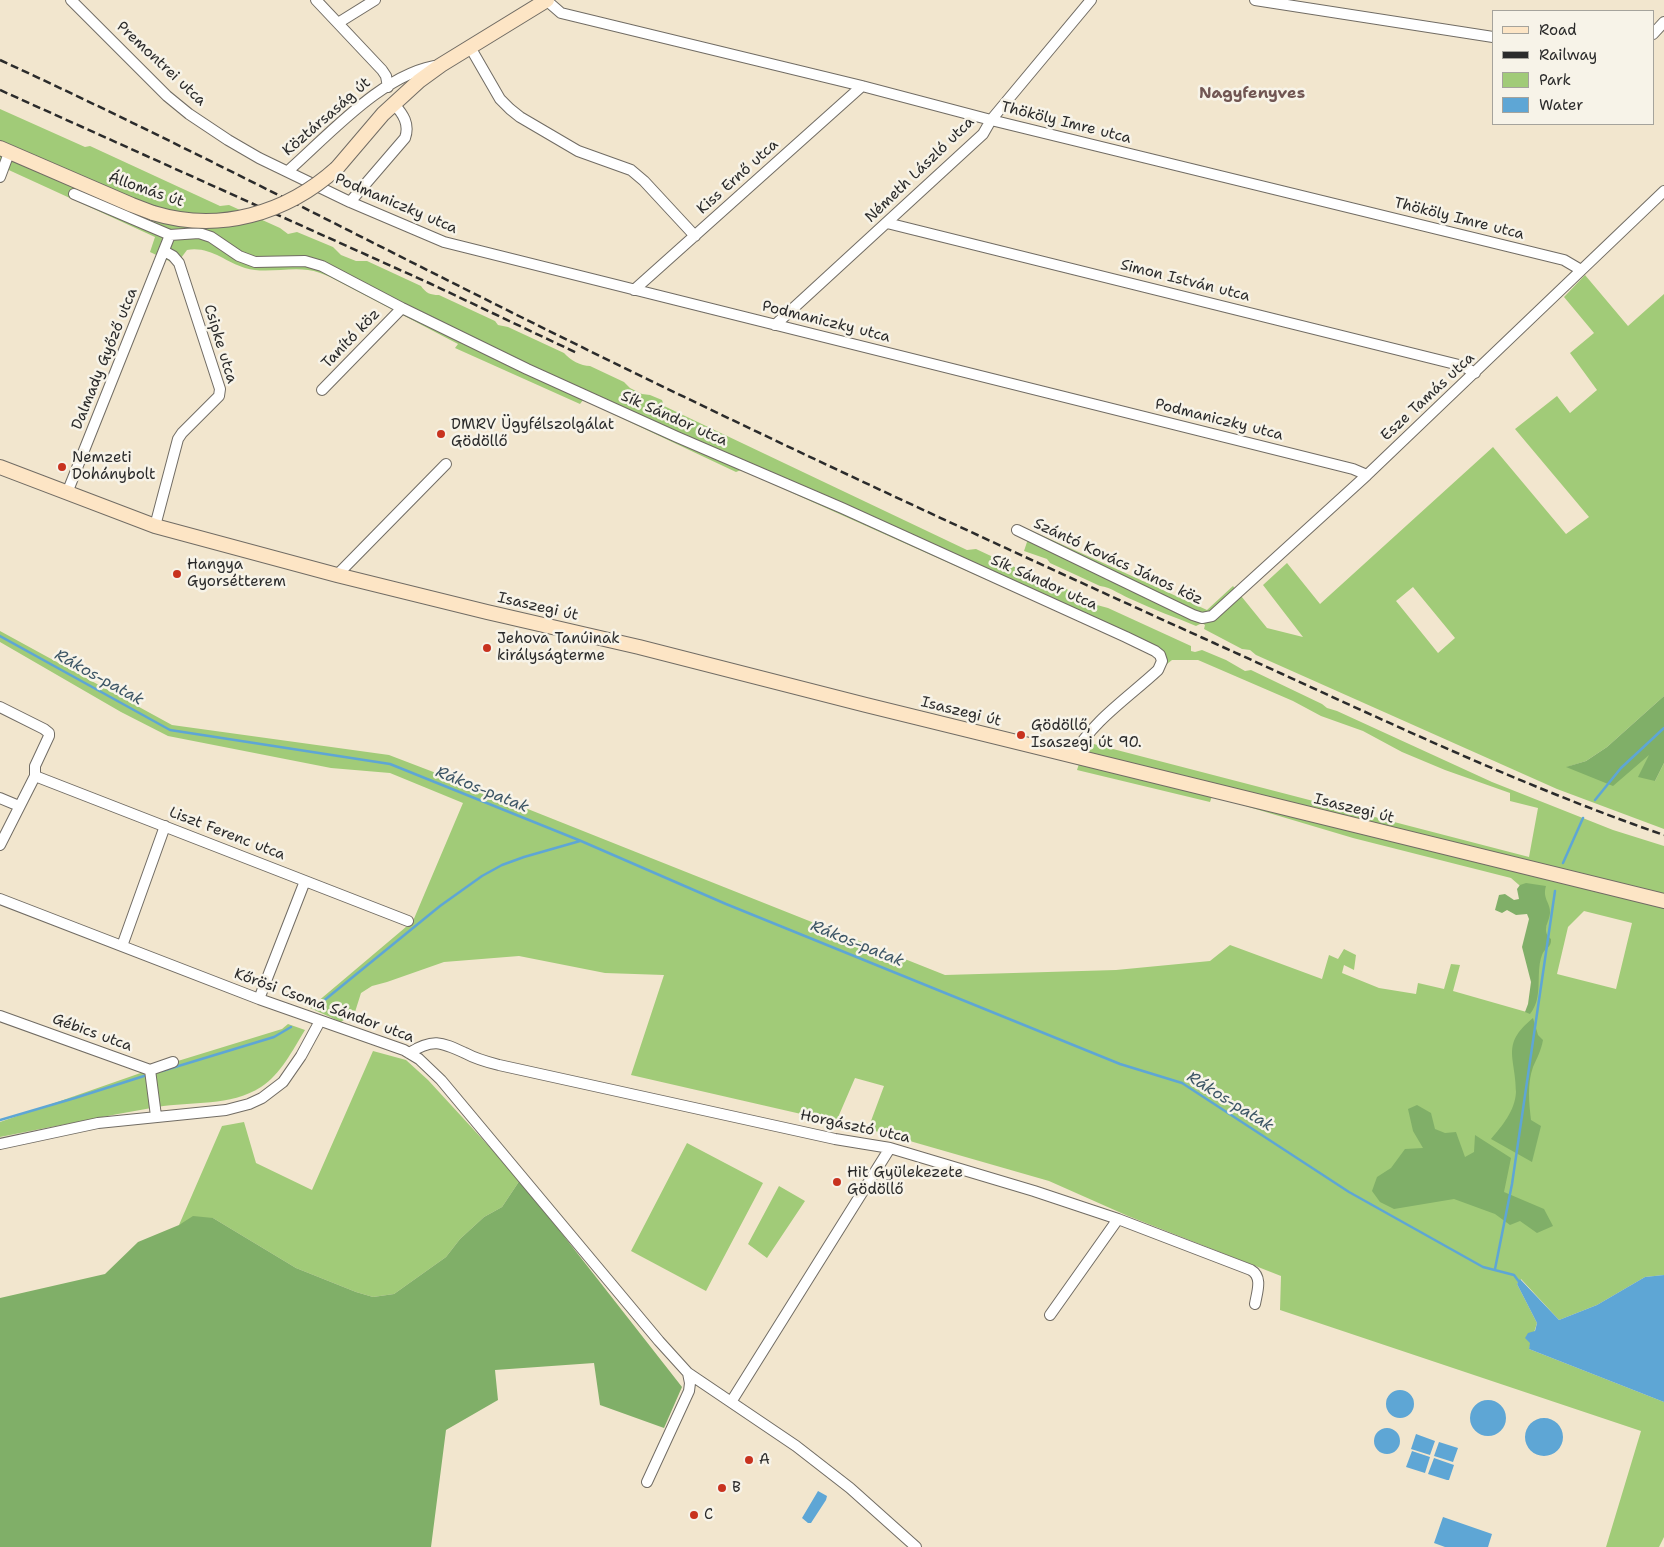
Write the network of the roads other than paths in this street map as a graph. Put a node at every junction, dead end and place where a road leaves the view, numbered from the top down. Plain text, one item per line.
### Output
1 (71, 0) edge
2 (316, 0) edge
3 (376, 0) edge
4 (546, 0) edge
5 (1091, 0) edge
6 (1255, 0) edge
7 (1664, 22) edge
8 (338, 23) junction
9 (1654, 33) edge
10 (1492, 38) edge
11 (470, 47) junction
12 (441, 65) junction
13 (862, 86) junction
14 (388, 87) junction
15 (394, 104) junction
16 (991, 120) junction
17 (5, 150) edge
18 (337, 168) joint
19 (288, 172) junction
20 (0, 177) edge
21 (1664, 191) edge
22 (74, 194) dead end
23 (350, 202) junction
24 (887, 223) junction
25 (170, 236) junction
26 (695, 236) junction
27 (164, 251) junction
28 (1582, 270) junction
29 (634, 290) junction
30 (402, 308) junction
31 (775, 325) junction
32 (1475, 373) junction
33 (322, 390) dead end
34 (446, 464) dead end
35 (0, 467) edge
36 (1367, 475) junction
37 (67, 493) junction
38 (155, 526) junction
39 (1017, 530) dead end
40 (337, 576) junction
41 (1208, 618) joint
42 (0, 707) edge
43 (1073, 756) junction
44 (34, 776) junction
45 (0, 798) edge
46 (19, 806) junction
47 (165, 826) junction
48 (0, 845) edge
49 (306, 881) junction
50 (0, 899) edge
51 (1664, 902) edge
52 (408, 920) dead end
53 (122, 946) junction
54 (259, 999) junction
55 (0, 1016) edge
56 (320, 1021) junction
57 (410, 1053) junction
58 (173, 1062) dead end
59 (150, 1070) junction
60 (156, 1116) junction
61 (0, 1144) edge
62 (890, 1148) junction
63 (1118, 1219) junction
64 (1255, 1304) dead end
65 (1050, 1315) dead end
66 (688, 1373) junction
67 (731, 1402) junction
68 (647, 1482) dead end
69 (916, 1547) edge

1 - 19 street, Premontrei utca
2 - 8 street
3 - 8 street
4 - 11 main road, Köztársaság út
4 - 13 street, Thököly Imre utca
5 - 16 street, Németh László utca
6 - 10 street
7 - 9 street
8 - 14 street
11 - 12 main road, Köztársaság út
11 - 26 street
12 - 14 street, Köztársaság út
12 - 15 main road, Köztársaság út
13 - 16 street, Thököly Imre utca
13 - 26 street, Kiss Ernő utca
14 - 19 street, Köztársaság út
15 - 18 main road, Köztársaság út
15 - 23 street
16 - 24 street, Németh László utca
16 - 28 street, Thököly Imre utca
17 - 18 main road, Állomás út, bridge
17 - 20 street
19 - 23 street, Podmaniczky utca
21 - 28 street, Esze Tamás utca
22 - 25 street, Állomás út
23 - 29 street, Podmaniczky utca
24 - 31 street, Németh László utca
24 - 32 street, Simon István utca
25 - 27 street, Dalmady Győző utca
25 - 30 street, Sík Sándor utca
26 - 29 street, Kiss Ernő utca
27 - 37 street, Dalmady Győző utca
27 - 38 street, Csipke utca
28 - 32 street, Esze Tamás utca
29 - 31 street, Podmaniczky utca
30 - 33 street, Tanító köz
30 - 43 street, Sík Sándor utca
31 - 36 street, Podmaniczky utca
32 - 36 street, Esze Tamás utca
34 - 40 street
35 - 37 main road, Isaszegi út
36 - 41 street, Esze Tamás utca
37 - 38 main road, Isaszegi út
38 - 40 main road, Isaszegi út
39 - 41 street, Szántó Kovács János köz
40 - 43 main road, Isaszegi út
42 - 44 street
43 - 51 main road, Isaszegi út
44 - 46 street
44 - 47 street, Liszt Ferenc utca
45 - 46 street
46 - 48 street
47 - 49 street, Liszt Ferenc utca
47 - 53 street
49 - 52 street, Liszt Ferenc utca
49 - 54 street
50 - 53 street, Kőrösi Csoma Sándor utca
53 - 54 street, Kőrösi Csoma Sándor utca
54 - 56 street, Kőrösi Csoma Sándor utca
55 - 59 street, Gébics utca
56 - 57 street, Kőrösi Csoma Sándor utca
56 - 60 street
57 - 62 street, Horgásztó utca
57 - 66 street, Kőrösi Csoma Sándor utca
58 - 59 street
59 - 60 street
60 - 61 street
62 - 63 street, Horgásztó utca
62 - 67 street
63 - 64 street, Horgásztó utca
63 - 65 street
66 - 67 street, Kőrösi Csoma Sándor utca
66 - 68 street
67 - 69 street, Kőrösi Csoma Sándor utca

